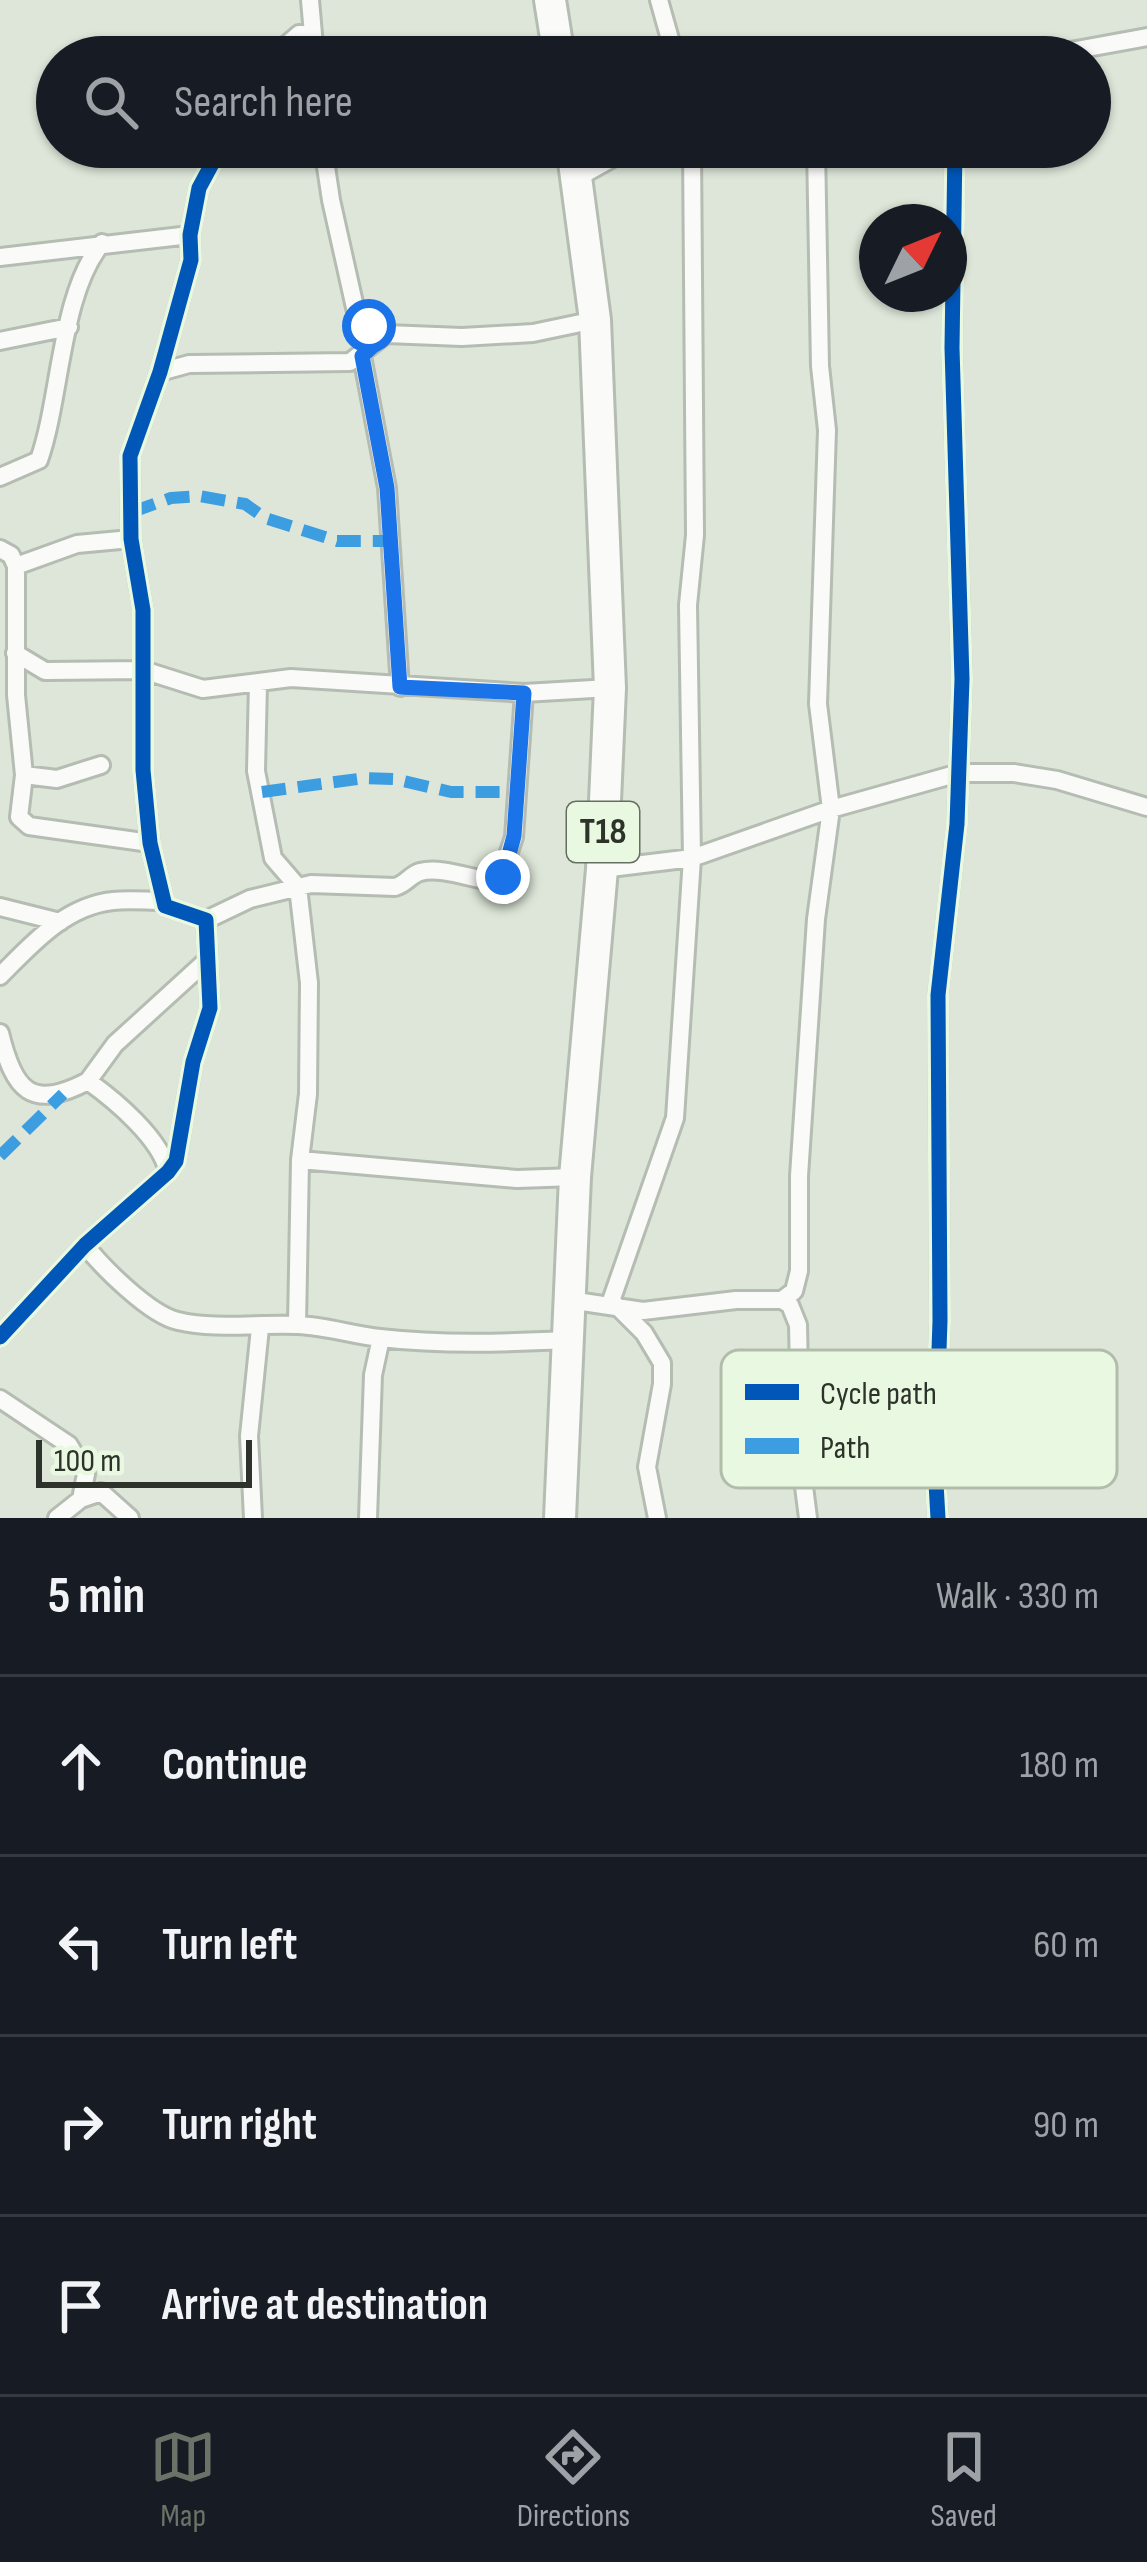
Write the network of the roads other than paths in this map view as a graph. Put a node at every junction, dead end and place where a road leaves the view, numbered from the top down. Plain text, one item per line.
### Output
1 (310, 0) edge
2 (550, 0) edge
3 (659, 0) edge
4 (312, 33) junction
5 (297, 36) edge
6 (312, 36) edge
7 (556, 36) edge
8 (669, 36) edge
9 (1147, 37) edge
10 (1111, 44) edge
11 (210, 168) edge
12 (326, 168) edge
13 (575, 168) edge
14 (693, 168) edge
15 (816, 168) edge
16 (954, 168) edge
17 (190, 235) junction
18 (102, 243) junction
19 (0, 257) edge
20 (595, 320) junction
21 (69, 327) junction
22 (386, 334) junction
23 (0, 341) edge
24 (362, 356) junction
25 (160, 372) junction
26 (0, 477) edge
27 (131, 539) junction
28 (0, 549) edge
29 (16, 566) junction
30 (15, 653) junction
31 (143, 670) junction
32 (257, 683) junction
33 (400, 687) junction
34 (610, 688) junction
35 (524, 693) junction
36 (101, 765) dead end
37 (959, 772) junction
38 (24, 776) junction
39 (1147, 807) edge
40 (831, 809) junction
41 (150, 843) junction
42 (692, 858) junction
43 (602, 869) junction
44 (298, 887) junction
45 (162, 901) junction
46 (0, 907) edge
47 (206, 920) junction
48 (60, 922) junction
49 (206, 962) junction
50 (0, 976) edge
51 (0, 1033) edge
52 (88, 1081) junction
53 (300, 1160) junction
54 (168, 1172) junction
55 (575, 1177) junction
56 (86, 1245) junction
57 (569, 1300) junction
58 (782, 1300) junction
59 (0, 1304) edge
60 (614, 1305) junction
61 (16, 1320) junction
62 (297, 1325) junction
63 (260, 1328) junction
64 (0, 1337) edge
65 (381, 1338) junction
66 (566, 1340) junction
67 (799, 1350) edge
68 (937, 1350) edge
69 (0, 1399) edge
70 (804, 1488) edge
71 (936, 1488) edge
72 (81, 1499) junction
73 (58, 1518) edge
74 (130, 1518) edge
75 (253, 1518) edge
76 (368, 1518) edge
77 (560, 1518) edge
78 (657, 1518) edge
79 (808, 1518) edge
80 (938, 1518) edge

1 - 4 street
2 - 7 highway
3 - 8 street
4 - 5 street
4 - 6 street
9 - 10 street
11 - 17 street
12 - 22 street
13 - 20 highway, T18
14 - 42 street
15 - 40 street
16 - 37 street
17 - 18 street
17 - 25 street
18 - 19 street
18 - 21 street
20 - 22 street
20 - 34 highway, T18
21 - 23 street
21 - 26 street
22 - 24 street
24 - 25 street
24 - 33 street
25 - 27 street
27 - 29 street
27 - 31 street
28 - 29 street
29 - 30 street
30 - 31 street
30 - 38 street
31 - 32 street
31 - 41 street
32 - 33 street
32 - 44 street
33 - 35 street
34 - 35 street
34 - 43 highway, T18
35 - 44 street
36 - 38 street
37 - 39 street
37 - 40 street
37 - 68 street
38 - 41 street
40 - 42 street
40 - 58 street
41 - 45 street
42 - 43 street
42 - 60 street
43 - 55 highway, T18
44 - 47 street
44 - 53 street
45 - 47 street
45 - 48 street
46 - 48 street
47 - 49 street
48 - 50 street
49 - 52 street
49 - 54 street
51 - 52 street
52 - 54 street
53 - 55 street
53 - 62 street
54 - 56 street
55 - 57 highway, T18
56 - 61 street
56 - 63 street
57 - 60 street
57 - 66 highway, T18
58 - 60 street
58 - 67 street
59 - 61 street
60 - 78 street
61 - 64 street
62 - 63 street
62 - 65 street
63 - 75 street
65 - 66 street
65 - 76 street
66 - 77 highway, T18
69 - 72 street
70 - 79 street
71 - 80 street
72 - 73 street
72 - 74 street

